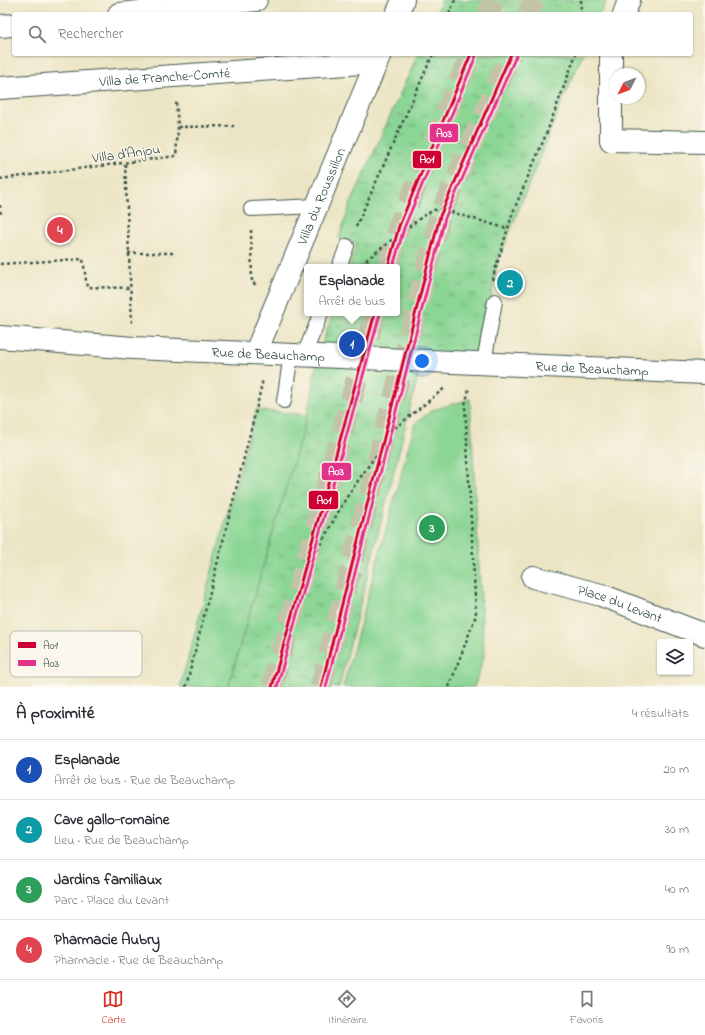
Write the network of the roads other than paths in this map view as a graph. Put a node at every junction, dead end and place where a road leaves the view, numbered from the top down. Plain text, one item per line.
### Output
1 (256, 0) edge
2 (403, 0) edge
3 (629, 0) edge
4 (139, 12) edge
5 (398, 12) edge
6 (625, 12) edge
7 (12, 25) edge
8 (0, 26) edge
9 (611, 56) edge
10 (379, 58) edge
11 (0, 88) edge
12 (705, 142) edge
13 (317, 206) junction
14 (251, 210) road end
15 (350, 240) road end
16 (340, 264) edge
17 (495, 301) dead end
18 (319, 316) edge
19 (0, 337) edge
20 (262, 353) junction
21 (298, 355) junction
22 (480, 362) junction
23 (705, 373) edge
24 (284, 401) dead end
25 (533, 577) dead end
26 (705, 635) edge

1 - 4 street
2 - 5 street
3 - 6 street
7 - 8 street
9 - 12 street
10 - 11 street, Villa de Franche-Comté
10 - 13 street, Villa du Roussillon
13 - 14 lane
13 - 20 street, Villa du Roussillon
15 - 16 lane
17 - 22 lane
18 - 21 lane
19 - 20 street, Rue de Beauchamp
20 - 21 street, Rue de Beauchamp
21 - 22 street, Rue de Beauchamp
21 - 24 lane
22 - 23 street, Rue de Beauchamp
25 - 26 street, Place du Levant

